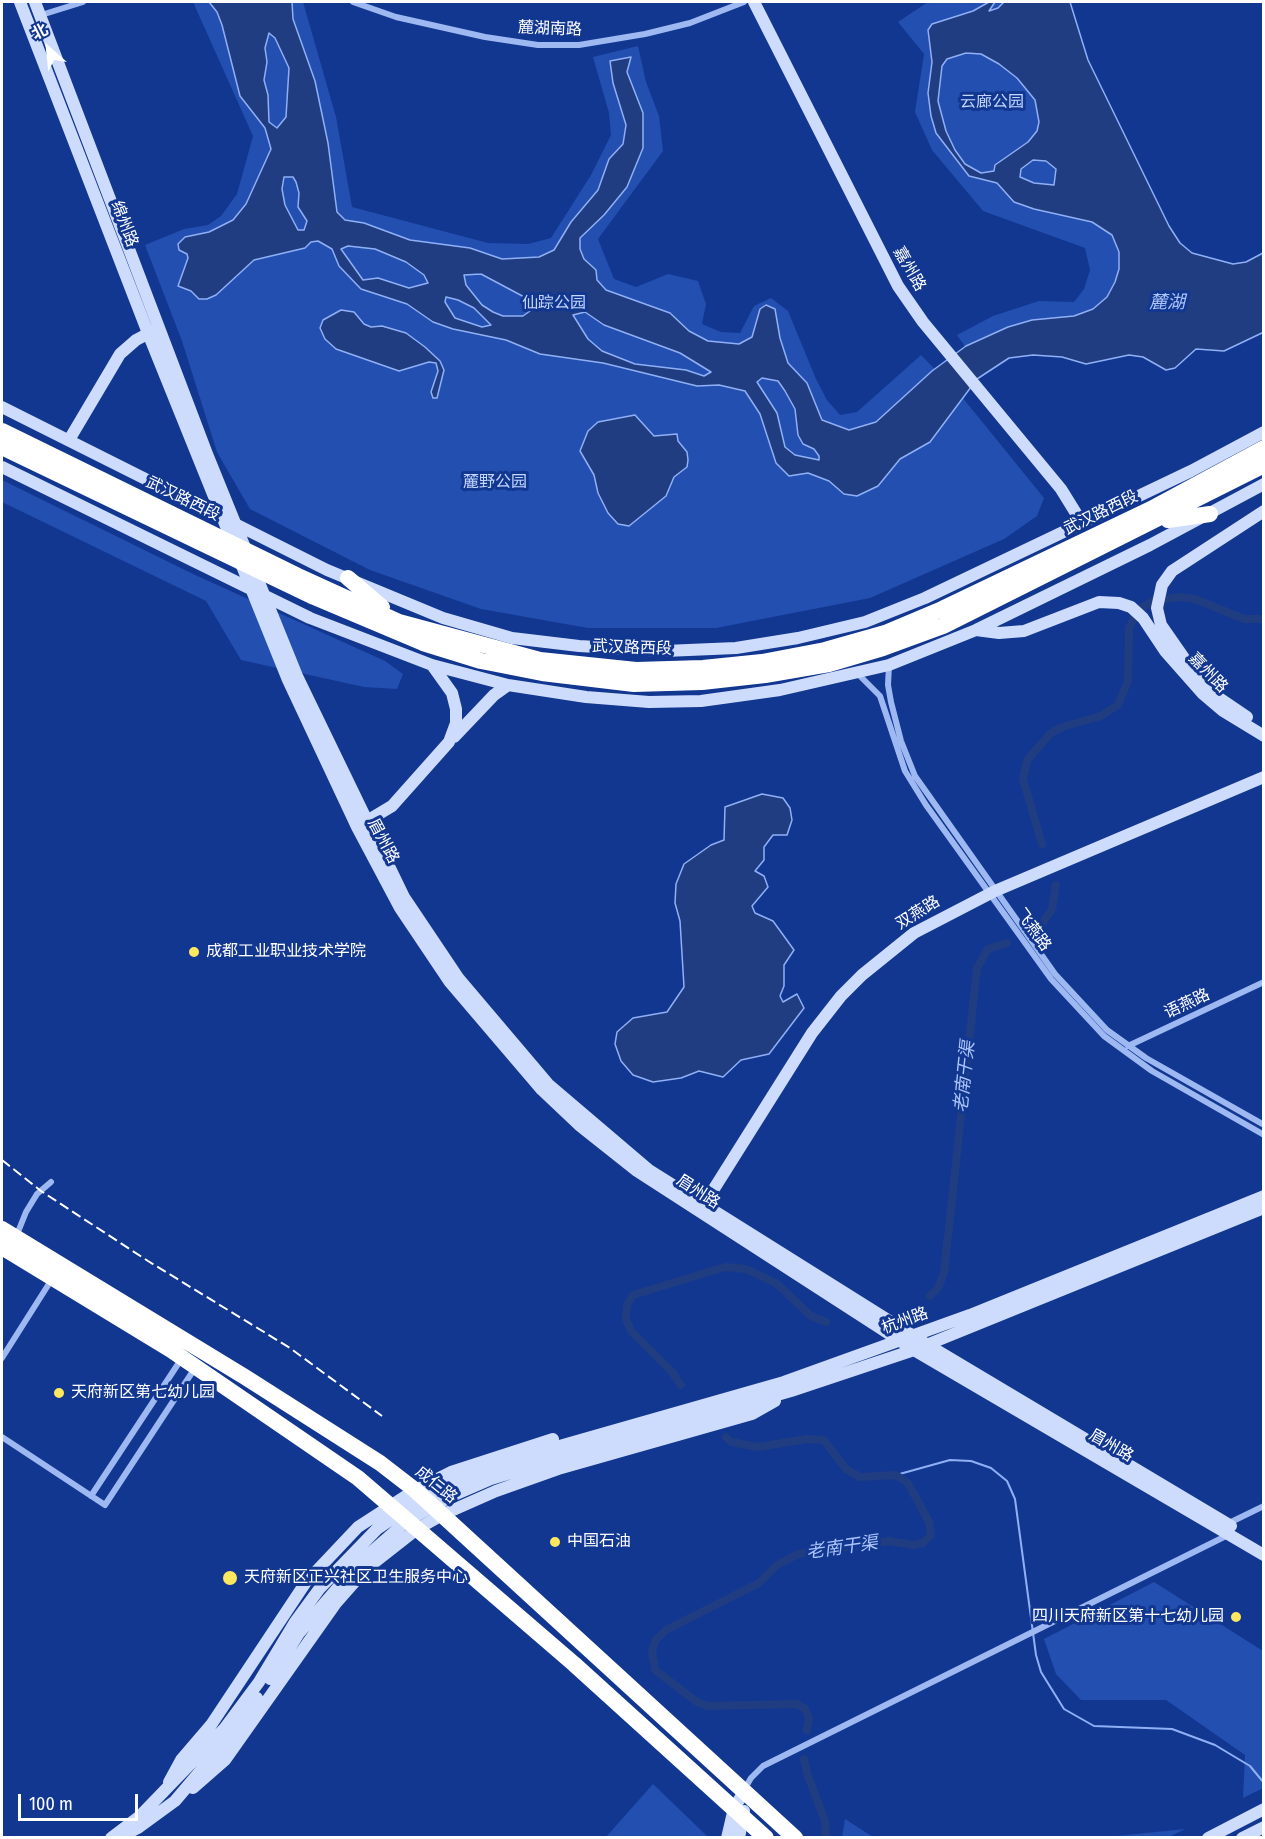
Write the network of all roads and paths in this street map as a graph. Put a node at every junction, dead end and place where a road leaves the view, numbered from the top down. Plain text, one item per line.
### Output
1 (20, 2) edge
2 (35, 2) edge
3 (83, 2) edge
4 (353, 2) edge
5 (744, 2) edge
6 (754, 2) edge
7 (40, 15) junction
8 (27, 19) junction
9 (154, 331) junction
10 (2, 407) edge
11 (2, 431) edge
12 (1263, 432) edge
13 (69, 440) junction
14 (2, 447) edge
15 (1263, 448) edge
16 (1263, 465) edge
17 (2, 467) edge
18 (1263, 484) edge
19 (1263, 511) edge
20 (1210, 514) junction
21 (1155, 522) junction
22 (1082, 523) junction
23 (348, 578) junction
24 (399, 622) junction
25 (976, 630) junction
26 (432, 665) junction
27 (889, 665) junction
28 (858, 673) junction
29 (508, 685) junction
30 (1263, 727) edge
31 (1263, 736) edge
32 (449, 742) junction
33 (1263, 777) edge
34 (362, 824) junction
35 (992, 892) junction
36 (1263, 982) edge
37 (1126, 1048) junction
38 (1263, 1125) edge
39 (1263, 1135) edge
40 (51, 1182) dead end
41 (1263, 1196) edge
42 (1263, 1208) edge
43 (702, 1209) junction
44 (6, 1238) edge
45 (56, 1272) junction
46 (914, 1335) junction
47 (898, 1340) junction
48 (928, 1345) junction
49 (914, 1350) junction
50 (2, 1358) edge
51 (189, 1362) junction
52 (787, 1387) junction
53 (2, 1437) edge
54 (414, 1490) junction
55 (91, 1496) junction
56 (390, 1504) junction
57 (1263, 1506) edge
58 (444, 1514) junction
59 (417, 1529) junction
60 (1228, 1529) junction
61 (1263, 1546) edge
62 (1263, 1555) edge
63 (262, 1684) junction
64 (744, 1792) junction
65 (163, 1793) junction
66 (175, 1801) junction
67 (1263, 1809) edge
68 (739, 1814) junction
69 (1263, 1827) edge
70 (111, 1838) edge
71 (118, 1838) edge
72 (727, 1838) edge
73 (739, 1838) edge
74 (766, 1838) edge
75 (795, 1838) edge
76 (1208, 1838) edge
77 (1242, 1838) edge

1 - 8 main road, 绵州路
2 - 7 main road, 绵州路
3 - 7 street
4 - 5 street, 麓湖南路
6 - 22 main road, 嘉州路
7 - 8 street
7 - 9 main road, 绵州路
8 - 9 main road, 绵州路
9 - 13 main road
9 - 34 main road, 绵州路
10 - 13 main road
11 - 24 highway, 武汉路西段
12 - 22 main road
13 - 23 main road
14 - 21 highway, 武汉路西段
15 - 24 highway, 武汉路西段
16 - 21 highway, 武汉路西段
17 - 26 main road
18 - 20 main road
19 - 30 main road
20 - 21 highway
20 - 25 main road
22 - 23 main road
23 - 24 highway
25 - 27 main road
25 - 31 main road, 嘉州路
26 - 29 main road
26 - 32 main road
27 - 28 main road
27 - 35 street, 飞燕路
28 - 29 main road
28 - 35 street, 飞燕路
29 - 32 main road
32 - 34 main road
33 - 35 main road, 双燕路
34 - 43 main road, 绵州路
35 - 37 street, 飞燕路
35 - 43 main road, 双燕路
36 - 37 street, 语燕路
37 - 38 street, 飞燕路
37 - 39 street, 飞燕路
40 - 44 street
41 - 46 main road, 杭州路
42 - 48 main road, 杭州路
43 - 46 main road
43 - 47 main road, 眉州路
44 - 45 highway, 成仁路
45 - 50 street
45 - 51 highway, 成仁路
45 - 54 highway, 成仁路
46 - 47 main road, 杭州路
46 - 48 main road
47 - 49 main road, 眉州路
47 - 52 main road, 杭州路
48 - 49 main road, 杭州路
48 - 60 main road
49 - 52 main road, 杭州路
49 - 60 main road, 眉州路
51 - 55 street
51 - 55 street
51 - 56 highway, 成仁路
52 - 54 main road
52 - 58 main road
52 - 63 main road, 杭州路
53 - 55 street
54 - 56 main road
54 - 58 highway, 成仁路
56 - 59 highway, 成仁路
56 - 65 main road
57 - 60 street
58 - 59 main road
58 - 64 highway, 成仁路
59 - 66 main road
59 - 68 highway, 成仁路
60 - 61 main road
60 - 62 main road, 眉州路
60 - 64 street
63 - 65 main road
63 - 66 main road
64 - 68 main road
64 - 75 highway, 成仁路
65 - 70 main road
66 - 71 main road
67 - 76 main road
68 - 72 main road
68 - 73 main road
68 - 74 highway, 成仁路
69 - 77 main road

